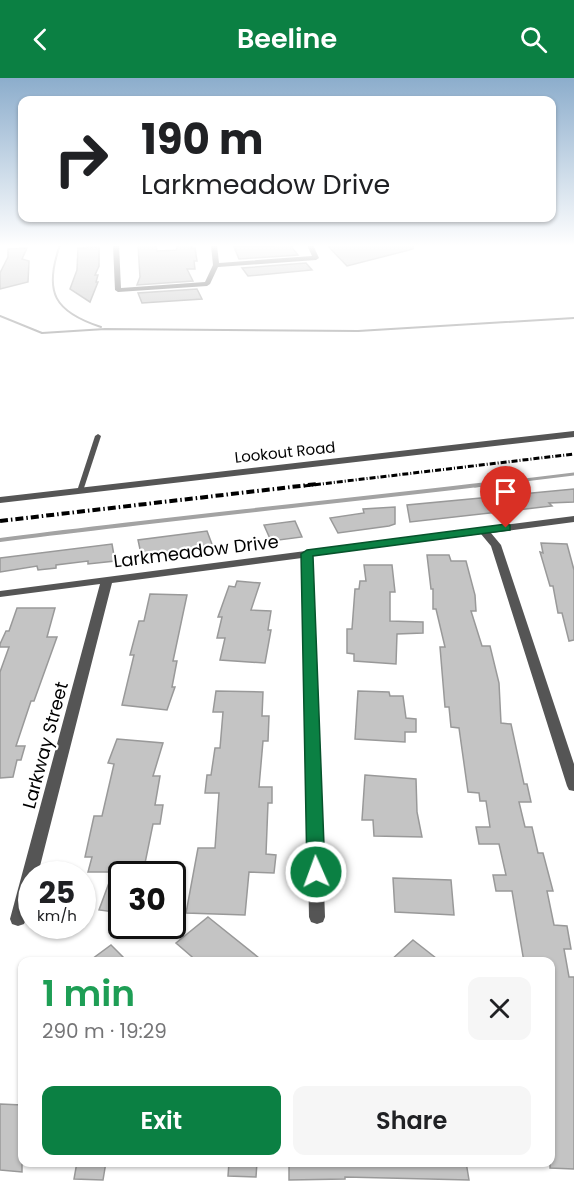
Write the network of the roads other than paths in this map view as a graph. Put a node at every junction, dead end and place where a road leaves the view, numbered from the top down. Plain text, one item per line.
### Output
1 (574, 434) edge
2 (98, 436) dead end
3 (80, 491) junction
4 (0, 500) edge
5 (574, 519) edge
6 (484, 531) junction
7 (307, 554) junction
8 (107, 580) junction
9 (0, 594) edge
10 (574, 786) edge
11 (33, 861) edge
12 (317, 917) dead end

1 - 3 street, Lookout Road
2 - 3 lane
3 - 4 street, Lookout Road
5 - 6 street, Larkmeadow Drive
6 - 7 street, Larkmeadow Drive
6 - 10 street
7 - 8 street, Larkmeadow Drive
7 - 12 street
8 - 9 street, Larkmeadow Drive
8 - 11 street, Larkway Street

